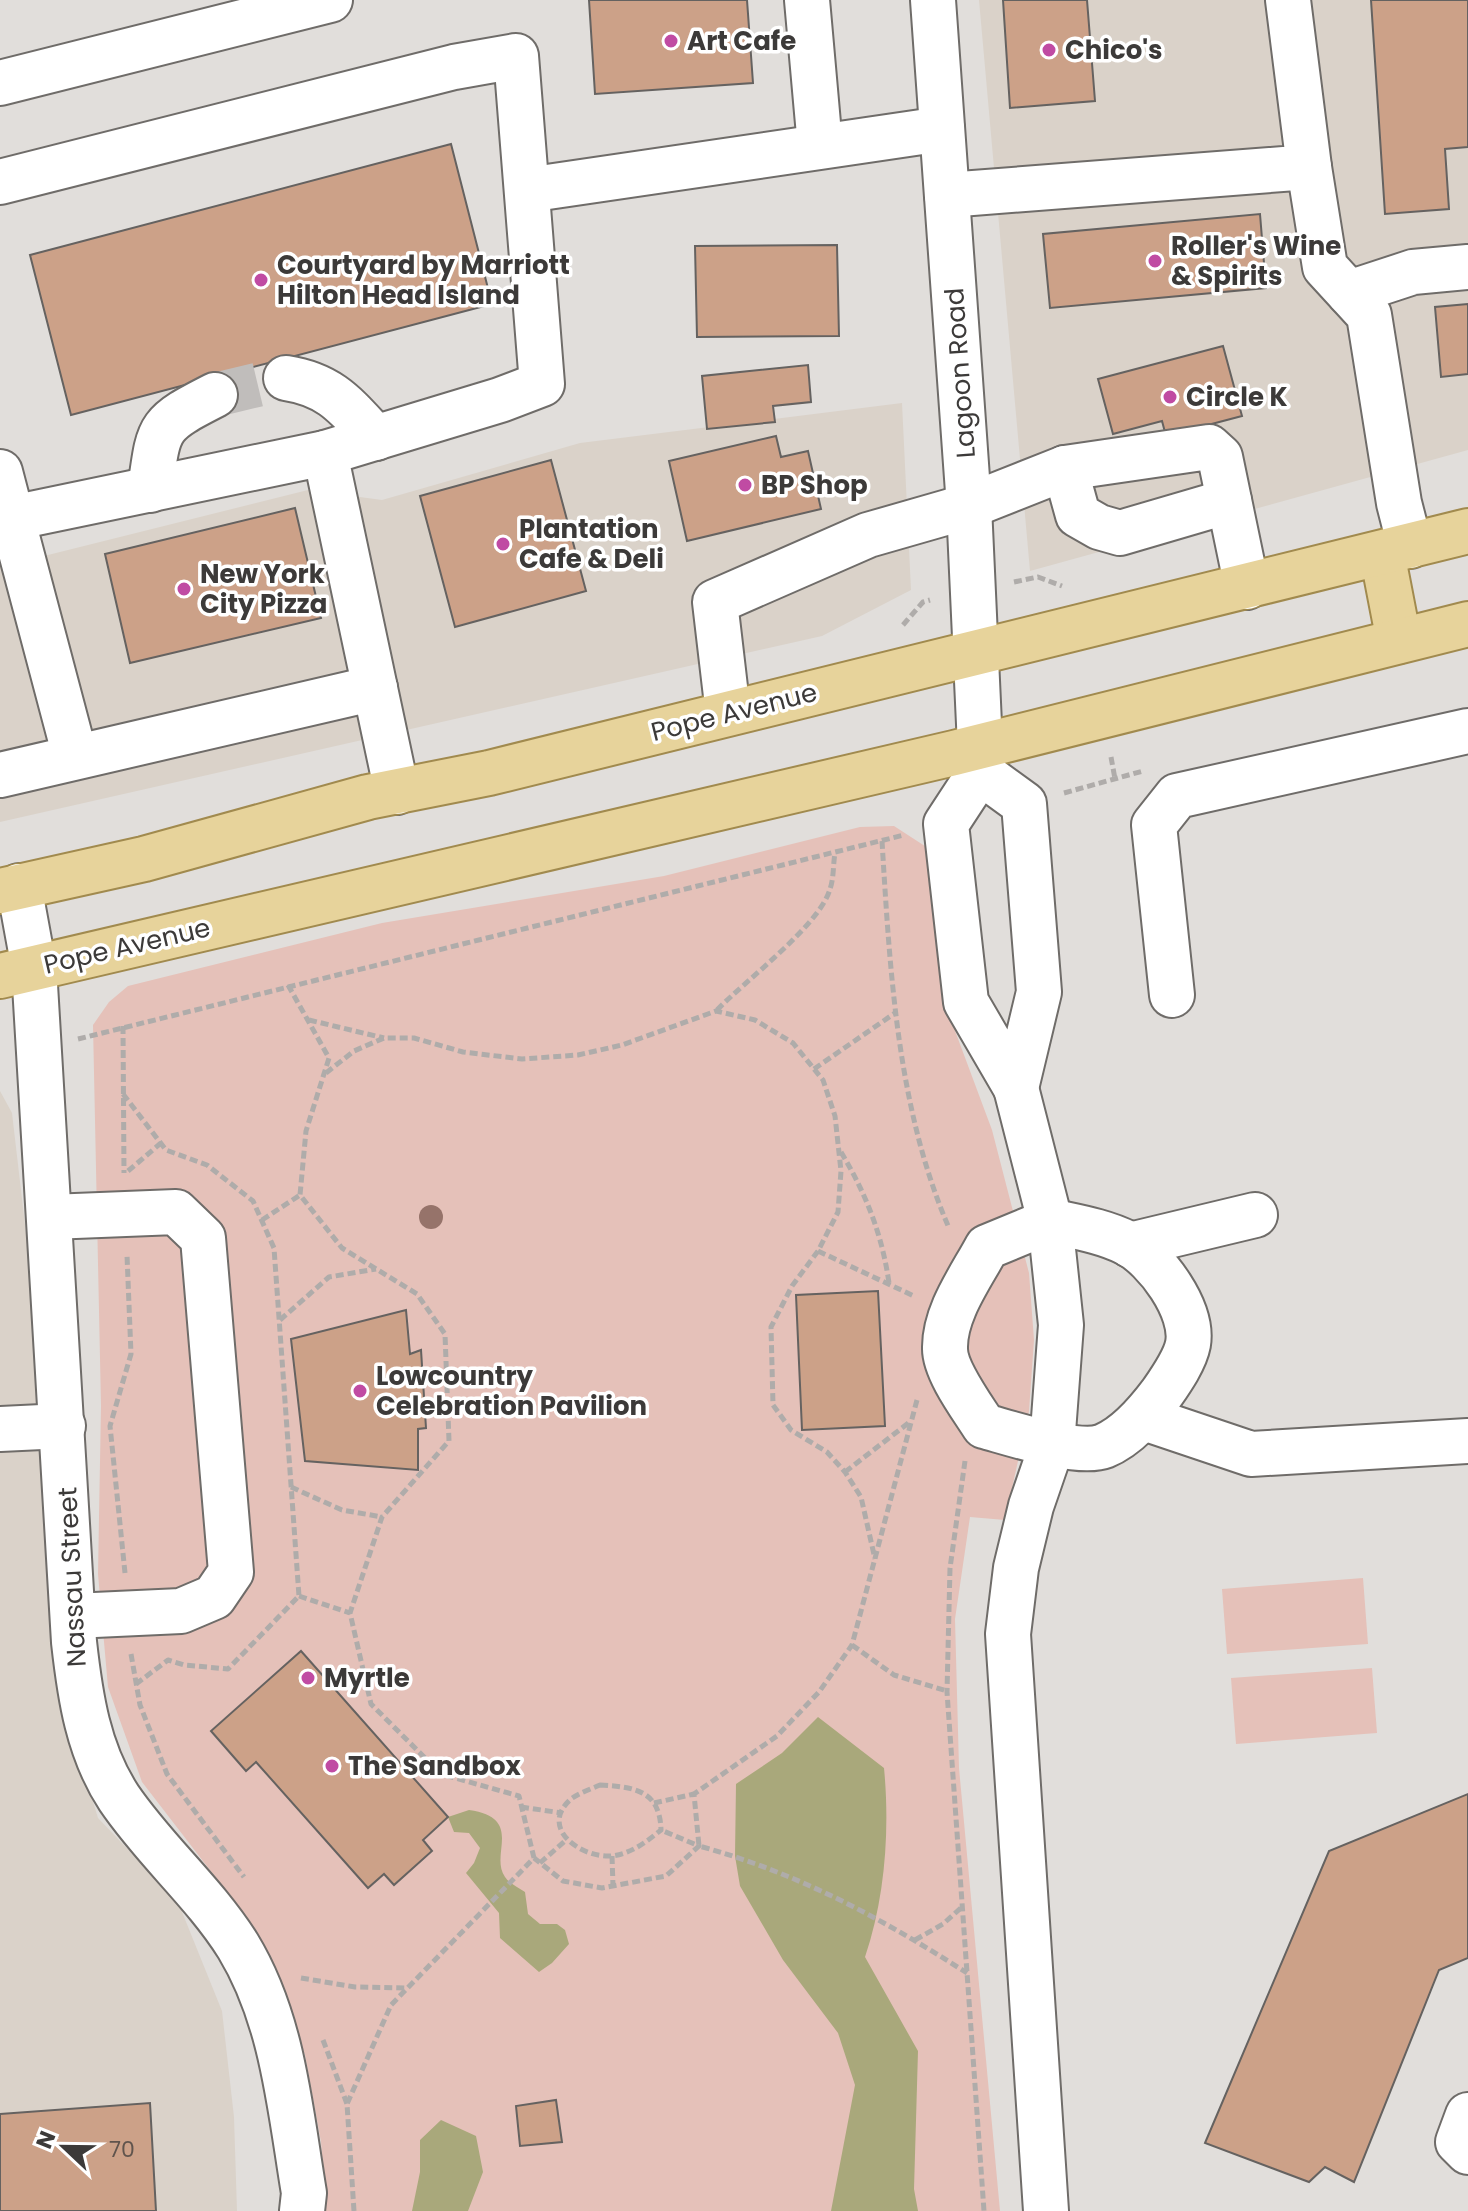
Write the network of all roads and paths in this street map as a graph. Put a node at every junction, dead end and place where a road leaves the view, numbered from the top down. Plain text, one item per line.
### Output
1 (330, 0) edge
2 (807, 0) edge
3 (933, 0) edge
4 (1288, 0) edge
5 (0, 83) edge
6 (942, 129) junction
7 (820, 146) junction
8 (1309, 167) junction
9 (0, 182) edge
10 (527, 190) junction
11 (947, 195) junction
12 (1468, 267) edge
13 (1349, 293) junction
14 (286, 378) tunnel mouth
15 (215, 395) tunnel mouth
16 (376, 438) junction
17 (325, 453) junction
18 (1065, 468) junction
19 (0, 472) edge
20 (150, 490) junction
21 (1229, 501) junction
22 (969, 506) junction
23 (6, 520) edge
24 (1468, 531) edge
25 (1396, 550) junction
26 (1247, 587) junction
27 (1468, 624) edge
28 (1399, 641) junction
29 (973, 655) junction
30 (375, 688) junction
31 (728, 713) junction
32 (1468, 731) edge
33 (75, 756) junction
34 (980, 759) junction
35 (1159, 767) dead end
36 (0, 775) edge
37 (397, 792) junction
38 (1024, 804) junction
39 (946, 824) junction
40 (882, 841) junction
41 (835, 853) junction
42 (10, 888) edge
43 (17, 972) edge
44 (288, 985) junction
45 (1172, 995) dead end
46 (716, 1011) junction
47 (895, 1013) junction
48 (308, 1020) junction
49 (123, 1026) junction
50 (384, 1038) junction
51 (39, 1051) junction
52 (814, 1069) junction
53 (326, 1073) junction
54 (1016, 1088) junction
55 (161, 1143) dead end
56 (839, 1148) junction
57 (125, 1194) junction
58 (300, 1195) junction
59 (1255, 1215) dead end
60 (50, 1217) junction
61 (262, 1220) dead end
62 (1050, 1221) junction
63 (955, 1242) dead end
64 (1130, 1245) junction
65 (818, 1251) junction
66 (376, 1269) junction
67 (889, 1283) junction
68 (923, 1301) dead end
69 (279, 1320) dead end
70 (928, 1407) dead end
71 (1144, 1418) junction
72 (912, 1420) junction
73 (63, 1426) junction
74 (0, 1429) edge
75 (1468, 1441) edge
76 (1052, 1445) junction
77 (966, 1454) dead end
78 (845, 1472) junction
79 (291, 1487) dead end
80 (382, 1517) junction
81 (875, 1559) junction
82 (299, 1596) dead end
83 (129, 1613) junction
84 (350, 1613) junction
85 (73, 1616) junction
86 (852, 1645) junction
87 (947, 1692) junction
88 (694, 1794) junction
89 (654, 1803) junction
90 (521, 1807) junction
91 (562, 1813) junction
92 (661, 1830) junction
93 (212, 1832) dead end
94 (566, 1840) junction
95 (699, 1846) junction
96 (612, 1856) junction
97 (534, 1858) junction
98 (540, 1863) junction
99 (613, 1886) junction
100 (962, 1907) junction
101 (915, 1940) junction
102 (967, 1973) junction
103 (300, 1977) dead end
104 (407, 1988) junction
105 (1468, 2115) edge
106 (1468, 2152) edge
107 (302, 2211) edge
108 (354, 2211) edge
109 (984, 2211) edge
110 (1046, 2211) edge

1 - 5 street
2 - 7 street
3 - 6 street, Lagoon Road
4 - 8 street
6 - 7 street
6 - 11 street, Lagoon Road
7 - 10 street
8 - 11 street
8 - 13 street
9 - 10 street
10 - 16 street
11 - 22 street, Lagoon Road
12 - 13 street
13 - 25 street
14 - 16 street
15 - 20 street
16 - 17 street
17 - 20 street
17 - 30 street
18 - 21 street
18 - 21 street
18 - 22 street
19 - 23 street
20 - 23 street
21 - 26 street
22 - 29 street, Lagoon Road
22 - 31 street
23 - 33 street
24 - 25 main road, Pope Avenue
25 - 26 main road, Pope Avenue
25 - 28 main road
26 - 29 main road, Pope Avenue
27 - 28 main road, Pope Avenue
28 - 34 main road, Pope Avenue
29 - 31 main road, Pope Avenue
29 - 34 street, Lagoon Road
30 - 33 street
30 - 37 street
31 - 37 main road, Pope Avenue
32 - 45 street
33 - 36 street
34 - 38 street
34 - 39 street
34 - 43 main road, Pope Avenue
35 - 38 path
37 - 42 main road, Pope Avenue
38 - 54 street
39 - 40 path
39 - 54 street
40 - 41 path
40 - 47 path
41 - 44 path
41 - 46 path
42 - 43 street, Nassau Street
43 - 51 street, Nassau Street
44 - 48 path
44 - 49 path
46 - 50 path
46 - 52 path
47 - 52 path
47 - 63 path
48 - 50 path
48 - 53 path
49 - 51 path
49 - 57 path
50 - 53 path
51 - 60 street, Nassau Street
52 - 56 path
53 - 58 path
54 - 62 street
55 - 57 path
56 - 65 path
56 - 67 path
57 - 60 street
57 - 83 path
57 - 83 street
58 - 61 path
58 - 66 path
59 - 64 street
60 - 73 street, Nassau Street
62 - 64 street
62 - 76 street
62 - 76 street
64 - 71 street
65 - 67 path
65 - 78 path
66 - 69 path
66 - 80 path
67 - 68 path
70 - 72 path
71 - 75 street
71 - 76 street
72 - 78 path
72 - 81 path
73 - 74 street
73 - 85 street, Nassau Street
76 - 110 street
77 - 87 path
78 - 81 path
79 - 80 path
80 - 84 path
81 - 86 path
82 - 84 path
83 - 85 street
83 - 93 path
84 - 90 path
85 - 107 street, Nassau Street
86 - 87 path
86 - 88 path
87 - 100 path
88 - 89 path
88 - 95 path
89 - 91 path
89 - 92 path
90 - 91 path
90 - 97 path
91 - 94 path
92 - 95 path
92 - 96 path
94 - 96 path
94 - 98 path
95 - 99 path
95 - 101 path
96 - 99 path
97 - 98 path
97 - 104 path
98 - 99 path
100 - 101 path
100 - 102 path
101 - 102 path
102 - 109 path
103 - 104 path
104 - 108 path
105 - 106 street

